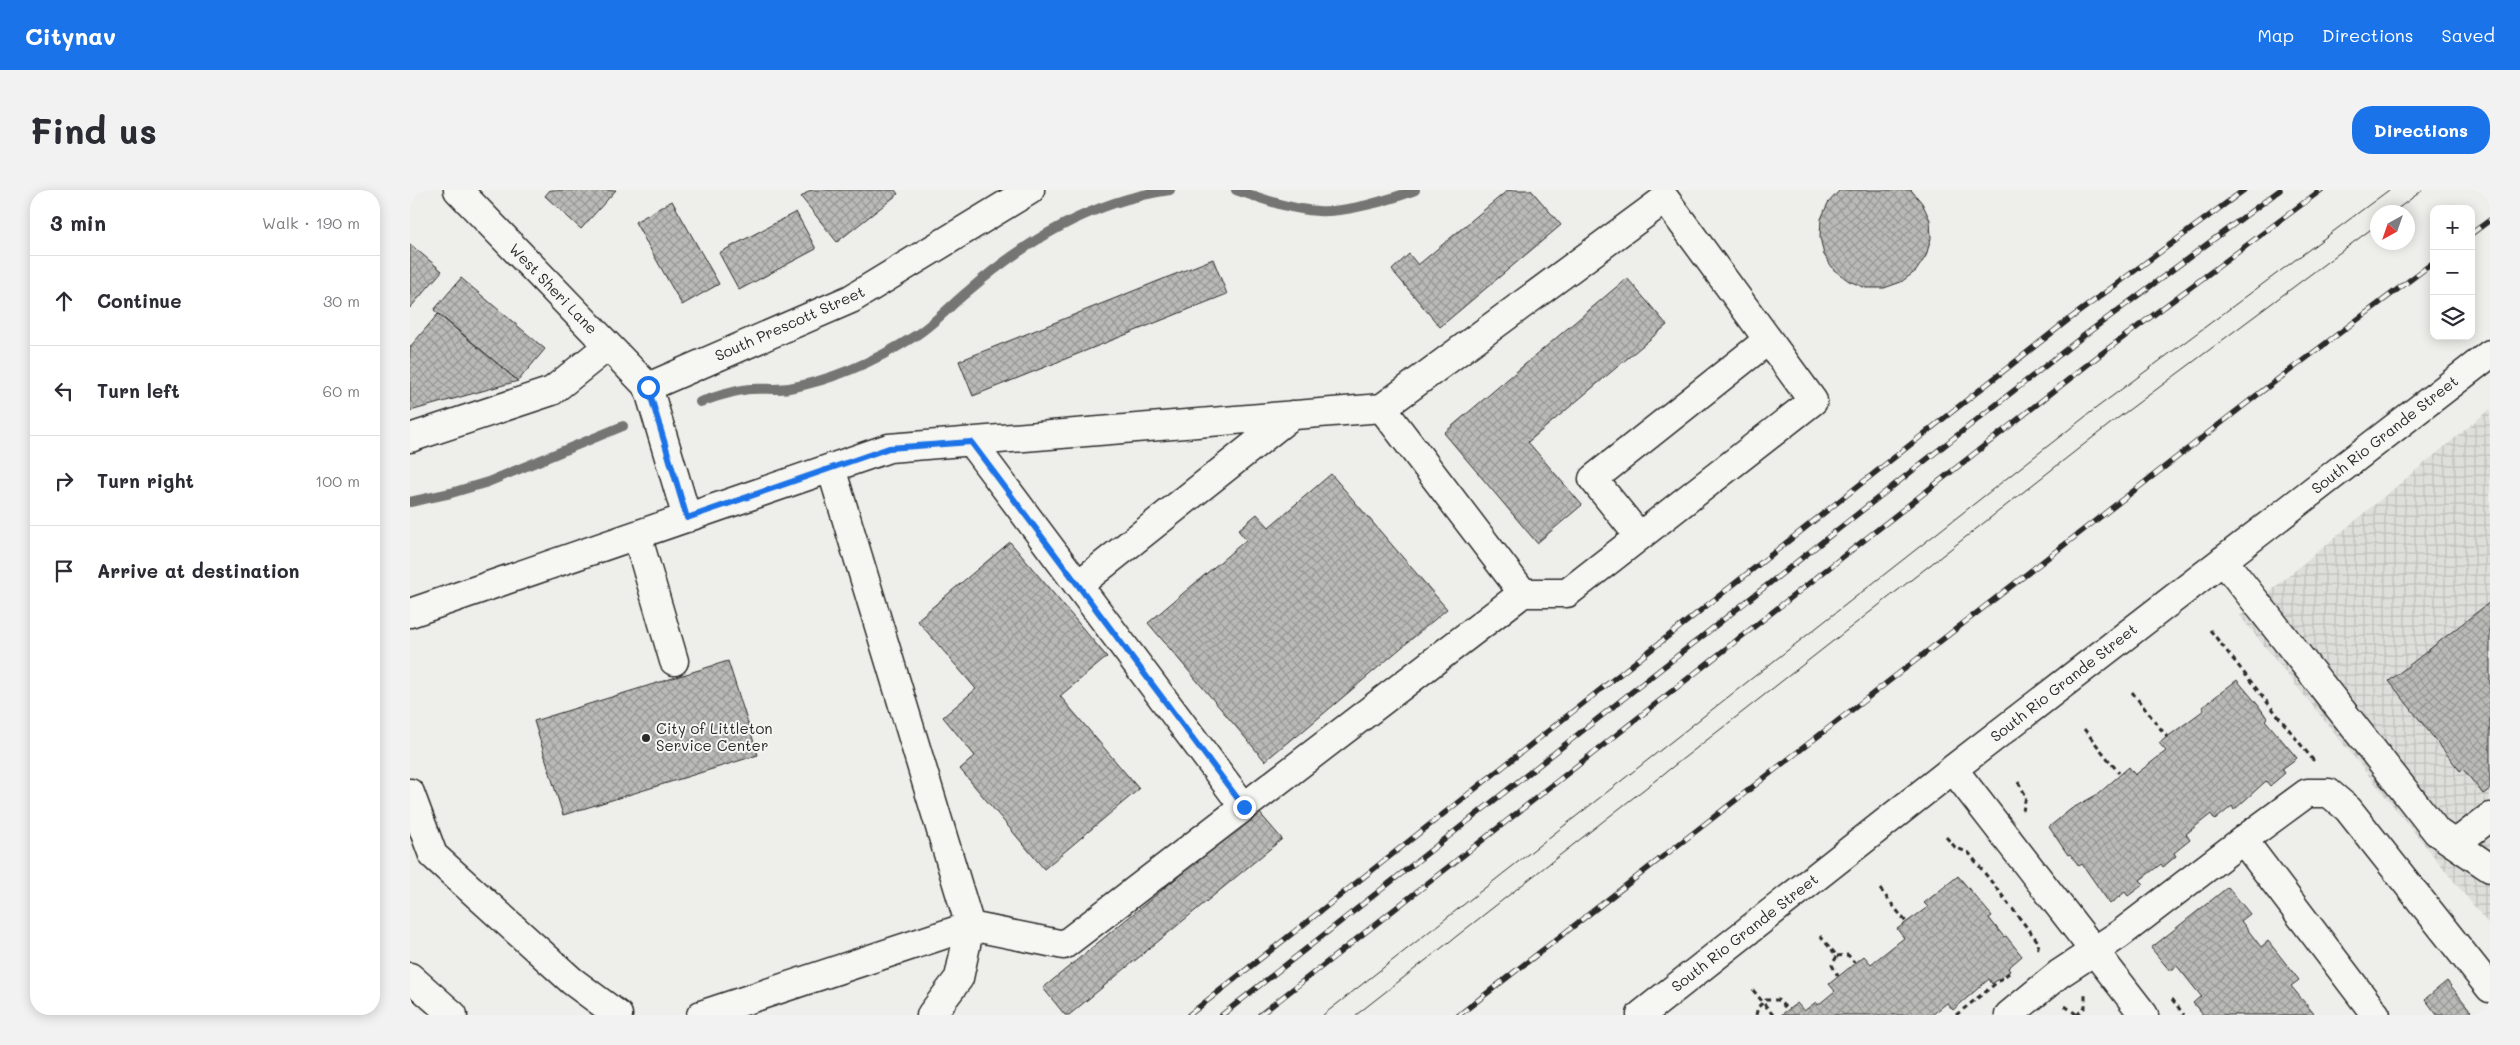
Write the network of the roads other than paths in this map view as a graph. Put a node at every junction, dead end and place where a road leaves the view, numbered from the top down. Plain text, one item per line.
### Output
1 (458, 190) edge
2 (1030, 190) edge
3 (1768, 340) junction
4 (608, 346) junction
5 (2490, 354) edge
6 (648, 387) junction
7 (1382, 408) junction
8 (1292, 416) junction
9 (410, 438) edge
10 (971, 442) junction
11 (831, 468) junction
12 (687, 518) junction
13 (637, 535) junction
14 (1639, 536) junction
15 (2223, 560) junction
16 (1078, 585) junction
17 (1523, 593) junction
18 (410, 613) edge
19 (674, 661) dead end
20 (1953, 769) junction
21 (410, 793) edge
22 (1244, 807) junction
23 (2490, 817) edge
24 (2243, 840) junction
25 (2455, 844) junction
26 (2490, 868) edge
27 (970, 926) junction
28 (2094, 950) junction
29 (410, 977) edge
30 (2490, 988) edge
31 (453, 1015) edge
32 (618, 1015) edge
33 (701, 1015) edge
34 (931, 1015) edge
35 (1641, 1015) edge
36 (2009, 1015) edge
37 (2144, 1015) edge
38 (2376, 1015) edge

1 - 4 street, West Sheri Lane
2 - 6 street, South Prescott Street
3 - 7 street
3 - 14 street
3 - 14 street
4 - 6 street, West Sheri Lane
4 - 9 street
5 - 15 street, South Rio Grande Street
6 - 12 street
7 - 8 street
7 - 17 street
8 - 10 street
8 - 16 street
10 - 11 street
10 - 16 street
11 - 12 street
11 - 27 street
12 - 13 street
13 - 18 street
13 - 19 street
14 - 17 street
15 - 20 street, South Rio Grande Street
15 - 25 street
16 - 22 street
17 - 22 street
20 - 28 street
20 - 35 street, South Rio Grande Street
21 - 32 street
22 - 27 street
23 - 25 street
24 - 28 street
24 - 30 street
24 - 38 street
25 - 26 street
27 - 33 street
27 - 34 street
28 - 36 street
28 - 37 street
29 - 31 street

